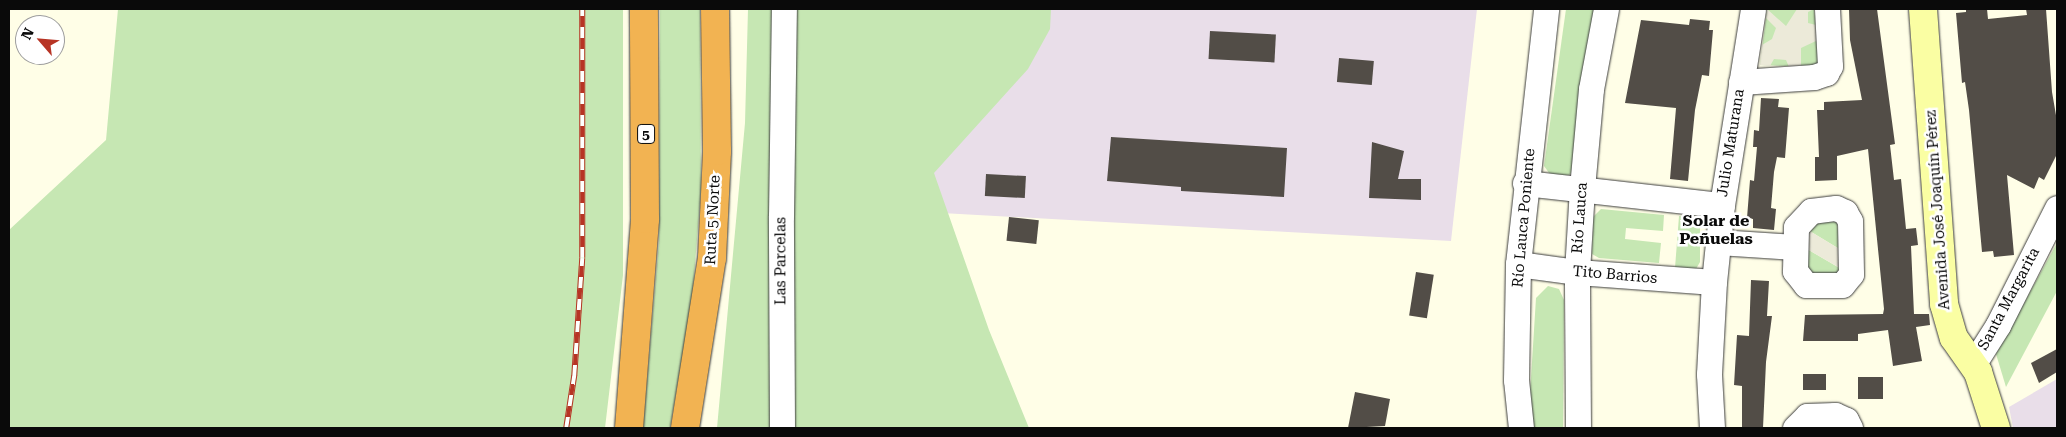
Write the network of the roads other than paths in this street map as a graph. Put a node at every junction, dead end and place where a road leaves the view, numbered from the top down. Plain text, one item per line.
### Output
1 (644, 9) edge
2 (715, 9) edge
3 (724, 9) edge
4 (784, 9) edge
5 (1546, 9) edge
6 (1606, 9) edge
7 (1753, 9) edge
8 (1827, 9) edge
9 (1923, 9) edge
10 (716, 79) junction
11 (1741, 82) junction
12 (1525, 183) junction
13 (1582, 188) junction
14 (1722, 205) junction
15 (2057, 208) edge
16 (1718, 242) junction
17 (1795, 247) dead end
18 (2048, 249) edge
19 (1518, 264) junction
20 (1577, 272) junction
21 (1714, 282) junction
22 (1974, 363) junction
23 (629, 428) edge
24 (687, 428) edge
25 (782, 428) edge
26 (1521, 428) edge
27 (1578, 428) edge
28 (1712, 428) edge
29 (1795, 428) edge
30 (1850, 428) edge
31 (1996, 428) edge

1 - 23 highway, 5
2 - 10 highway, Ruta 5 Norte
3 - 10 highway
4 - 25 street, Las Parcelas
5 - 12 street, Río Lauca Poniente
6 - 13 street, Río Lauca
7 - 11 street, Julio Maturana
8 - 11 street
9 - 22 main road, Avenida José Joaquín Pérez
10 - 24 highway, Ruta 5 Norte
11 - 14 street, Julio Maturana
12 - 13 street
12 - 19 street, Río Lauca Poniente
13 - 14 street
13 - 20 street, Río Lauca
14 - 16 street, Julio Maturana
15 - 18 street, Santa Margarita
16 - 17 street
16 - 21 street, Julio Maturana
18 - 22 street, Santa Margarita
19 - 20 street, Tito Barrios
19 - 26 street, Río Lauca Poniente
20 - 21 street, Tito Barrios
20 - 27 street, Río Lauca
21 - 28 street, Julio Maturana
22 - 31 main road, Avenida José Joaquín Pérez
29 - 30 street

